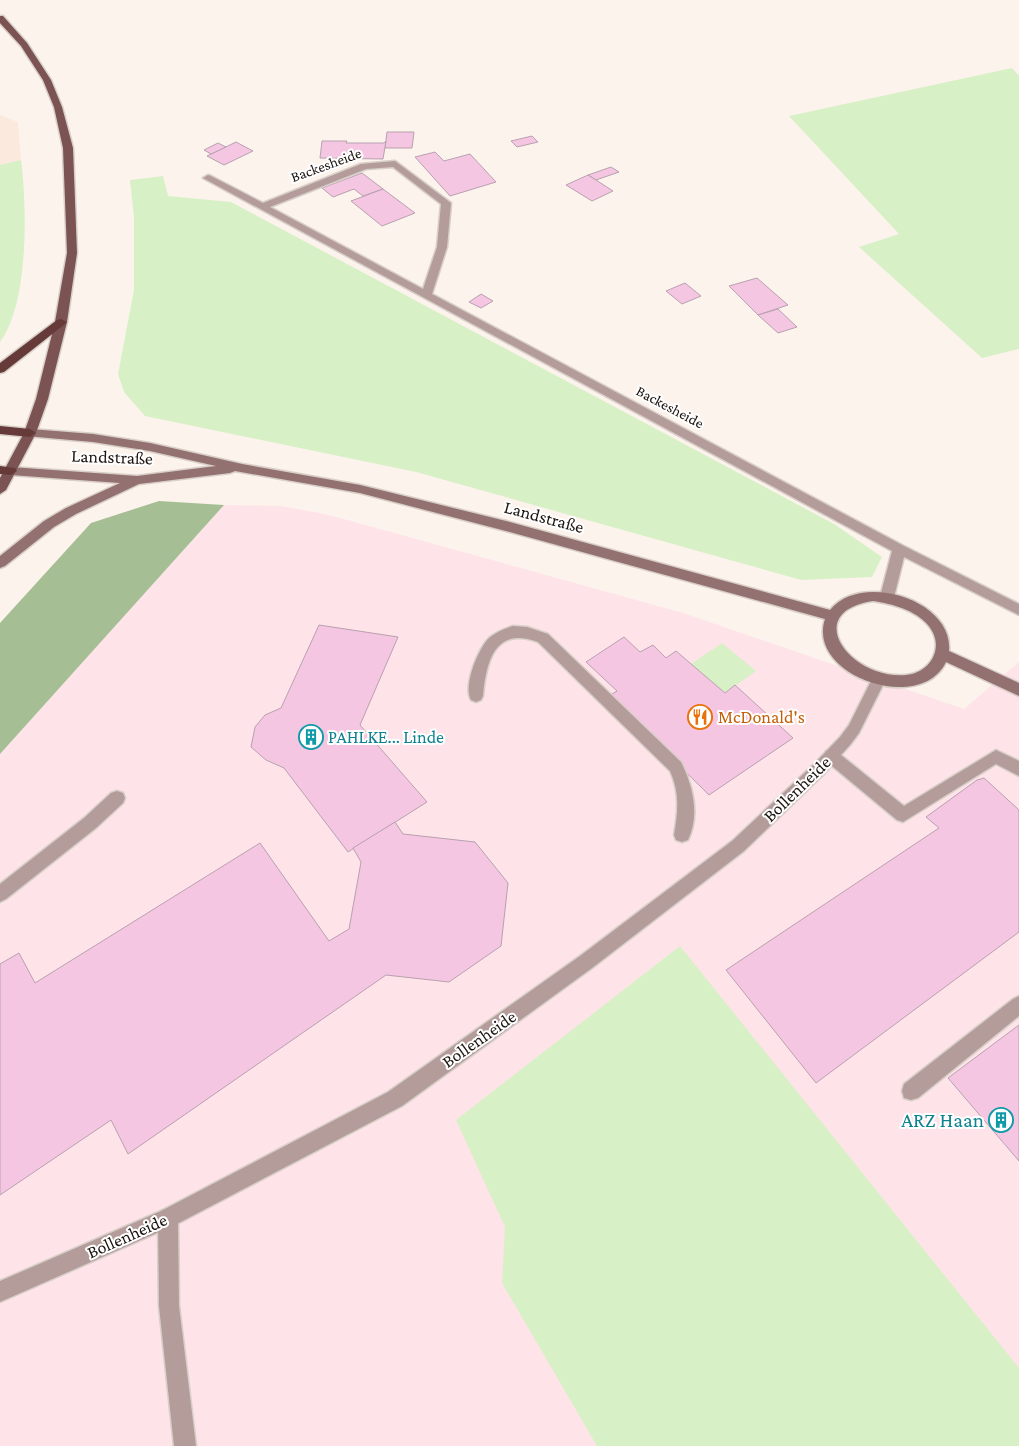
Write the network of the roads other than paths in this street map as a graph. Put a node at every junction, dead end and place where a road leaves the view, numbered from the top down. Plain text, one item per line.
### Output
1 (0, 18) edge
2 (208, 178) dead end
3 (262, 207) junction
4 (426, 295) junction
5 (61, 322) junction
6 (0, 369) edge
7 (0, 430) edge
8 (30, 433) junction
9 (242, 468) junction
10 (5, 470) edge
11 (137, 480) junction
12 (0, 490) edge
13 (899, 549) junction
14 (0, 563) edge
15 (887, 597) junction
16 (1019, 610) edge
17 (834, 616) junction
18 (942, 654) junction
19 (879, 679) junction
20 (1019, 690) edge
21 (476, 696) dead end
22 (831, 756) junction
23 (1019, 769) edge
24 (116, 798) dead end
25 (682, 835) dead end
26 (0, 894) edge
27 (1019, 1005) edge
28 (912, 1091) dead end
29 (168, 1218) junction
30 (0, 1292) edge
31 (185, 1446) edge

1 - 5 main road
2 - 3 street, Backesheide
3 - 4 street, Backesheide
3 - 4 street, Backesheide
4 - 13 street, Backesheide
5 - 6 highway
5 - 8 main road
7 - 8 highway
8 - 9 main road, Landstraße
8 - 10 main road
9 - 11 main road, Landstraße
9 - 17 main road, Landstraße
10 - 11 main road, Landstraße
10 - 12 main road
11 - 14 main road
13 - 15 street
13 - 16 street, Backesheide
15 - 17 main road
15 - 18 main road
17 - 19 main road
18 - 19 main road
18 - 20 main road
19 - 22 street, Bollenheide
21 - 25 street
22 - 23 street
22 - 29 street, Bollenheide
24 - 26 street
27 - 28 street
29 - 30 street, Bollenheide
29 - 31 street

